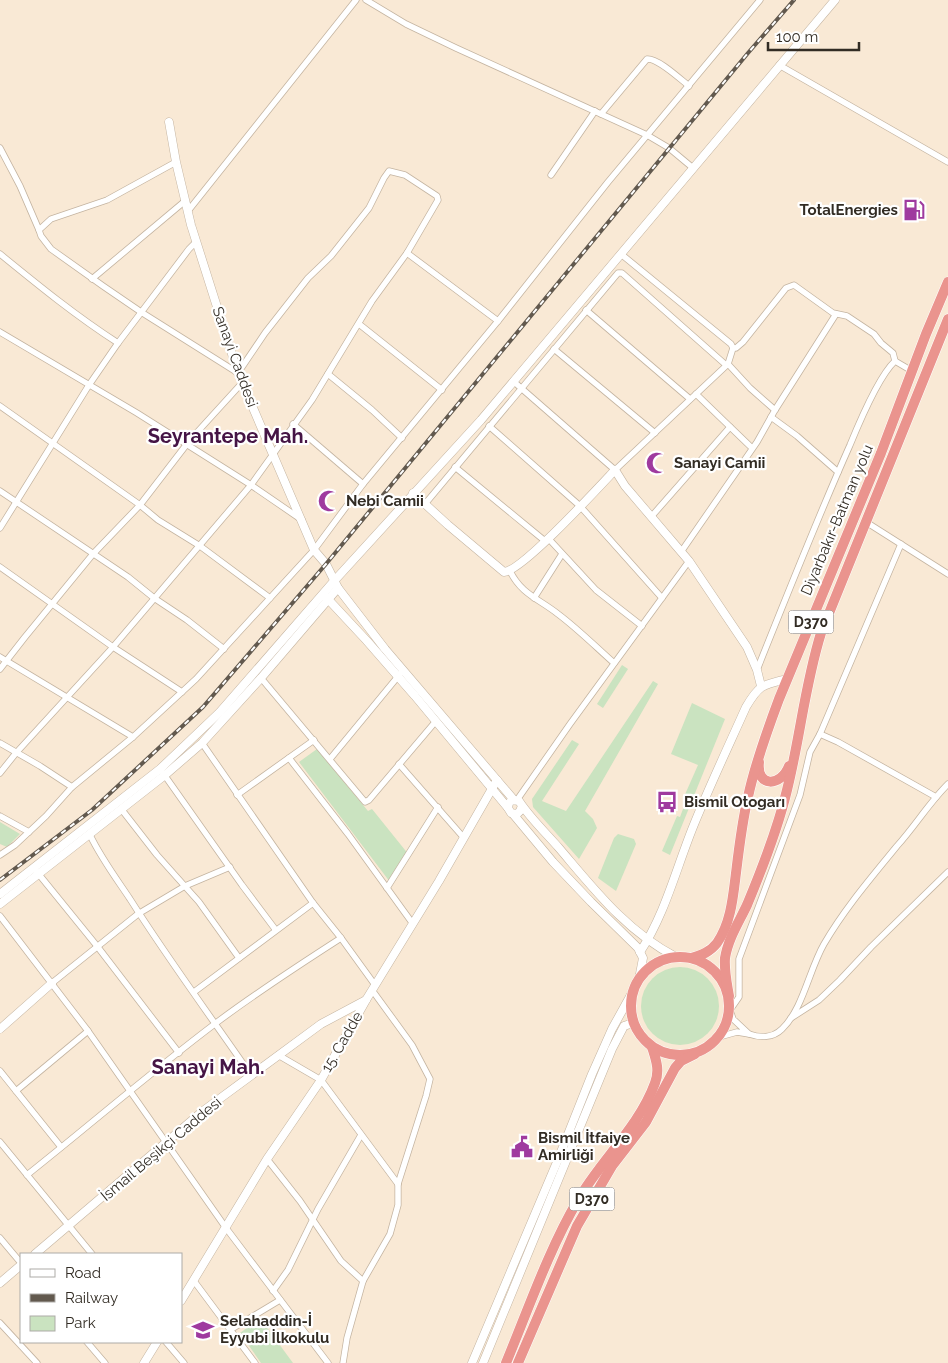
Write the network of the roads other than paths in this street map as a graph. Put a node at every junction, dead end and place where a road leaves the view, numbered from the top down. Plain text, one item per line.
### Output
1 (356, 0) edge
2 (366, 0) edge
3 (760, 0) edge
4 (835, 0) edge
5 (779, 65) junction
6 (689, 86) junction
7 (598, 113) junction
8 (169, 122) dead end
9 (648, 135) junction
10 (0, 148) edge
11 (176, 162) junction
12 (948, 162) edge
13 (692, 168) junction
14 (551, 175) dead end
15 (185, 202) junction
16 (188, 211) junction
17 (39, 230) junction
18 (196, 242) junction
19 (0, 254) edge
20 (407, 254) junction
21 (621, 254) junction
22 (92, 279) junction
23 (948, 282) edge
24 (586, 310) junction
25 (141, 312) junction
26 (836, 314) junction
27 (948, 319) edge
28 (498, 320) junction
29 (359, 324) junction
30 (0, 332) edge
31 (118, 343) junction
32 (732, 348) junction
33 (554, 349) junction
34 (895, 361) junction
35 (727, 365) junction
36 (912, 371) junction
37 (238, 373) junction
38 (328, 374) junction
39 (514, 381) junction
40 (242, 383) junction
41 (89, 385) junction
42 (521, 388) junction
43 (442, 390) junction
44 (696, 394) junction
45 (690, 399) junction
46 (0, 406) edge
47 (775, 410) junction
48 (771, 417) junction
49 (293, 424) junction
50 (489, 426) junction
51 (730, 427) junction
52 (655, 433) junction
53 (402, 438) junction
54 (53, 443) junction
55 (187, 445) junction
56 (752, 448) junction
57 (274, 454) junction
58 (455, 467) junction
59 (616, 470) junction
60 (838, 472) junction
61 (363, 484) junction
62 (251, 485) junction
63 (0, 491) edge
64 (413, 493) junction
65 (16, 502) junction
66 (425, 504) junction
67 (140, 505) junction
68 (580, 506) junction
69 (651, 517) junction
70 (304, 521) junction
71 (866, 522) junction
72 (0, 528) edge
73 (546, 540) junction
74 (901, 544) junction
75 (200, 546) junction
76 (314, 550) junction
77 (681, 552) junction
78 (93, 554) junction
79 (562, 554) junction
80 (689, 561) junction
81 (0, 567) edge
82 (510, 571) junction
83 (948, 574) edge
84 (335, 580) junction
85 (338, 588) junction
86 (326, 596) junction
87 (154, 598) junction
88 (270, 598) junction
89 (534, 598) junction
90 (662, 598) junction
91 (53, 604) junction
92 (642, 626) junction
93 (113, 647) junction
94 (224, 649) junction
95 (0, 656) edge
96 (7, 660) junction
97 (614, 664) junction
98 (0, 669) edge
99 (757, 670) junction
100 (401, 674) junction
101 (261, 678) junction
102 (787, 679) junction
103 (762, 686) junction
104 (182, 692) junction
105 (67, 696) junction
106 (436, 721) junction
107 (820, 734) junction
108 (133, 737) junction
109 (314, 740) junction
110 (202, 743) junction
111 (0, 744) edge
112 (16, 753) junction
113 (794, 753) junction
114 (760, 754) junction
115 (289, 758) junction
116 (330, 759) junction
117 (399, 764) junction
118 (163, 772) junction
119 (0, 773) edge
120 (497, 780) junction
121 (948, 784) edge
122 (72, 787) junction
123 (492, 789) junction
124 (237, 795) junction
125 (936, 797) junction
126 (518, 802) junction
127 (438, 807) junction
128 (122, 810) junction
129 (510, 811) junction
130 (0, 816) edge
131 (29, 832) junction
132 (90, 835) junction
133 (464, 838) junction
134 (0, 855) edge
135 (230, 867) junction
136 (36, 872) junction
137 (948, 872) edge
138 (184, 886) junction
139 (387, 888) junction
140 (0, 894) edge
141 (313, 903) junction
142 (0, 904) edge
143 (138, 914) junction
144 (0, 916) edge
145 (413, 924) junction
146 (275, 929) junction
147 (341, 938) junction
148 (648, 941) junction
149 (98, 946) junction
150 (640, 952) junction
151 (676, 957) junction
152 (238, 958) junction
153 (691, 958) junction
154 (639, 979) junction
155 (52, 983) junction
156 (374, 988) junction
157 (194, 992) junction
158 (632, 993) junction
159 (729, 996) junction
160 (366, 1000) junction
161 (730, 1010) junction
162 (791, 1018) junction
163 (633, 1023) junction
164 (216, 1024) junction
165 (0, 1029) edge
166 (88, 1031) junction
167 (749, 1034) junction
168 (719, 1037) junction
169 (652, 1047) junction
170 (179, 1053) junction
171 (695, 1054) junction
172 (278, 1055) junction
173 (0, 1071) edge
174 (251, 1075) junction
175 (321, 1080) junction
176 (16, 1091) junction
177 (129, 1091) junction
178 (362, 1134) junction
179 (0, 1142) edge
180 (166, 1142) junction
181 (61, 1147) junction
182 (267, 1159) junction
183 (27, 1175) junction
184 (398, 1184) junction
185 (313, 1221) junction
186 (68, 1226) junction
187 (226, 1228) junction
188 (0, 1238) edge
189 (35, 1253) edge
190 (91, 1253) edge
191 (20, 1263) edge
192 (20, 1265) edge
193 (194, 1280) junction
194 (364, 1281) junction
195 (0, 1283) edge
196 (273, 1290) junction
197 (182, 1299) edge
198 (280, 1300) junction
199 (0, 1323) edge
200 (230, 1330) junction
201 (88, 1343) edge
202 (156, 1343) edge
203 (167, 1343) edge
204 (37, 1363) edge
205 (105, 1363) edge
206 (144, 1363) edge
207 (184, 1363) edge
208 (255, 1363) edge
209 (328, 1363) edge
210 (343, 1363) edge
211 (472, 1363) edge
212 (483, 1363) edge
213 (506, 1363) edge
214 (518, 1363) edge

1 - 16 street
2 - 7 street
3 - 6 street
4 - 5 street
5 - 12 street
5 - 13 street
6 - 7 street
6 - 9 street
7 - 9 street
7 - 14 street
8 - 11 street, Sanayi Caddesi
9 - 13 street
9 - 28 street
10 - 17 street
11 - 15 street, Sanayi Caddesi
11 - 17 street
13 - 21 street
15 - 16 street, Sanayi Caddesi
15 - 22 street
16 - 18 street, Sanayi Caddesi
17 - 22 street
18 - 25 street
18 - 37 street, Sanayi Caddesi
19 - 31 street
20 - 28 street
20 - 29 street
20 - 37 street
21 - 32 street
21 - 39 street
22 - 25 street
23 - 36 highway, Diyarbakır-Batman yolu / D370
24 - 33 street
24 - 35 street
24 - 45 street
25 - 31 street
25 - 37 street
26 - 32 street
26 - 34 street
26 - 47 street
27 - 71 highway, Diyarbakır-Batman yolu / D370
28 - 43 street
29 - 38 street
29 - 43 street
30 - 41 street
31 - 41 street
32 - 35 street
33 - 42 street
33 - 52 street
34 - 36 street
34 - 60 street
35 - 44 street
35 - 47 street
36 - 102 highway, Diyarbakır-Batman yolu / D370
37 - 40 street, Sanayi Caddesi
38 - 49 street
38 - 53 street
39 - 42 street
39 - 64 street
40 - 55 street
40 - 57 street, Sanayi Caddesi
41 - 54 street
41 - 55 street
42 - 50 street
42 - 59 street
43 - 53 street
44 - 45 street
44 - 51 street
45 - 52 street
46 - 54 street
47 - 48 street
48 - 56 street
48 - 60 street
49 - 57 street
49 - 61 street
50 - 58 street
50 - 68 street
51 - 56 street
51 - 69 street
52 - 59 street
53 - 61 street
54 - 65 street
54 - 67 street
55 - 62 street
55 - 67 street
56 - 77 street
57 - 62 street
57 - 70 street, Sanayi Caddesi
58 - 66 street
58 - 73 street
59 - 68 street
59 - 69 street
60 - 99 street
61 - 76 street
62 - 70 street
62 - 75 street
63 - 65 street
64 - 66 street
64 - 84 street
65 - 72 street
65 - 78 street
66 - 82 street
67 - 75 street
67 - 78 street
68 - 73 street
68 - 90 street
69 - 77 street
70 - 76 street, Sanayi Caddesi
71 - 74 street
71 - 113 highway, Diyarbakır-Batman yolu / D370
73 - 79 street
73 - 82 street
74 - 83 street
74 - 107 street
75 - 87 street
75 - 88 street
76 - 84 street, Sanayi Caddesi
76 - 88 street
77 - 80 street
78 - 87 street
78 - 91 street
79 - 89 street
79 - 92 street
80 - 90 street
80 - 99 street
81 - 91 street
82 - 89 street
84 - 85 street, Sanayi Caddesi
84 - 86 street
85 - 86 street
85 - 100 street, Sanayi Caddesi
86 - 100 street
86 - 101 street
86 - 118 street
87 - 93 street
87 - 94 street
88 - 94 street
89 - 97 street
90 - 92 street
91 - 93 street
91 - 96 street
92 - 97 street
93 - 104 street
93 - 105 street
94 - 104 street
95 - 96 street
96 - 98 street
96 - 105 street
97 - 126 street
99 - 103 street
100 - 106 street
100 - 116 street
100 - 120 street
101 - 109 street
101 - 110 street
102 - 103 street
102 - 114 highway, Diyarbakır-Batman yolu / D370
103 - 148 street
104 - 108 street
105 - 108 street
105 - 112 street
106 - 117 street
106 - 123 street
107 - 125 street
107 - 161 street
108 - 122 street
109 - 115 street
109 - 116 street
110 - 118 street
110 - 124 street
111 - 112 street
112 - 119 street
112 - 122 street
113 - 114 highway
113 - 159 highway, Diyarbakır-Batman yolu / D370
114 - 153 highway, Diyarbakır-Batman yolu / D370
115 - 124 street
115 - 139 street
116 - 117 street
117 - 127 street
118 - 128 street
118 - 135 street
118 - 136 street
120 - 123 street, 15. Cadde
120 - 126 street
121 - 125 street
122 - 131 street
123 - 129 street
123 - 133 street, 15. Cadde
124 - 141 street
125 - 162 street
126 - 129 street
126 - 129 street
126 - 148 street
127 - 133 street
127 - 139 street
128 - 132 street
128 - 138 street
129 - 150 street
130 - 131 street
131 - 134 street
132 - 136 street
132 - 143 street
133 - 145 street, 15. Cadde
135 - 138 street
135 - 146 street
136 - 140 street
136 - 142 street
136 - 149 street
137 - 162 street
138 - 143 street
138 - 152 street
139 - 145 street
141 - 146 street
141 - 147 street
143 - 149 street
143 - 157 street
144 - 155 street
145 - 156 street, 15. Cadde
146 - 152 street
147 - 156 street
147 - 164 street
148 - 150 street
148 - 151 street
149 - 155 street
149 - 170 street
150 - 154 street
151 - 153 highway
151 - 154 highway
152 - 157 street
153 - 159 highway
154 - 158 highway
155 - 165 street
155 - 166 street
156 - 160 street, 15. Cadde
156 - 184 street
157 - 164 street
158 - 163 highway
158 - 211 street
159 - 161 highway
160 - 172 street, İsmail Beşikçi Caddesi
160 - 175 street, 15. Cadde
161 - 167 street
161 - 168 highway
162 - 167 street
163 - 169 highway
163 - 212 street
164 - 170 street
164 - 174 street
166 - 176 street
166 - 177 street
167 - 168 street
168 - 171 highway
169 - 171 highway
169 - 213 highway, D370
170 - 177 street
171 - 214 highway, D370
172 - 174 street, İsmail Beşikçi Caddesi
172 - 175 street
173 - 176 street
174 - 180 street, İsmail Beşikçi Caddesi
175 - 178 street
175 - 182 street, 15. Cadde
176 - 181 street
177 - 180 street
177 - 181 street
178 - 184 street
178 - 185 street
179 - 183 street
180 - 186 street, İsmail Beşikçi Caddesi
180 - 187 street
181 - 183 street
182 - 185 street
182 - 187 street, 15. Cadde
183 - 186 street
184 - 194 street
185 - 194 street
185 - 196 street
186 - 189 street, İsmail Beşikçi Caddesi
186 - 190 street
187 - 193 street, 15. Cadde
187 - 196 street
188 - 191 street
192 - 195 street
193 - 197 street, 15. Cadde
193 - 200 street
194 - 210 street
196 - 198 street
198 - 200 street
198 - 209 street
199 - 204 street
200 - 208 street
201 - 205 street
202 - 206 street
203 - 207 street

